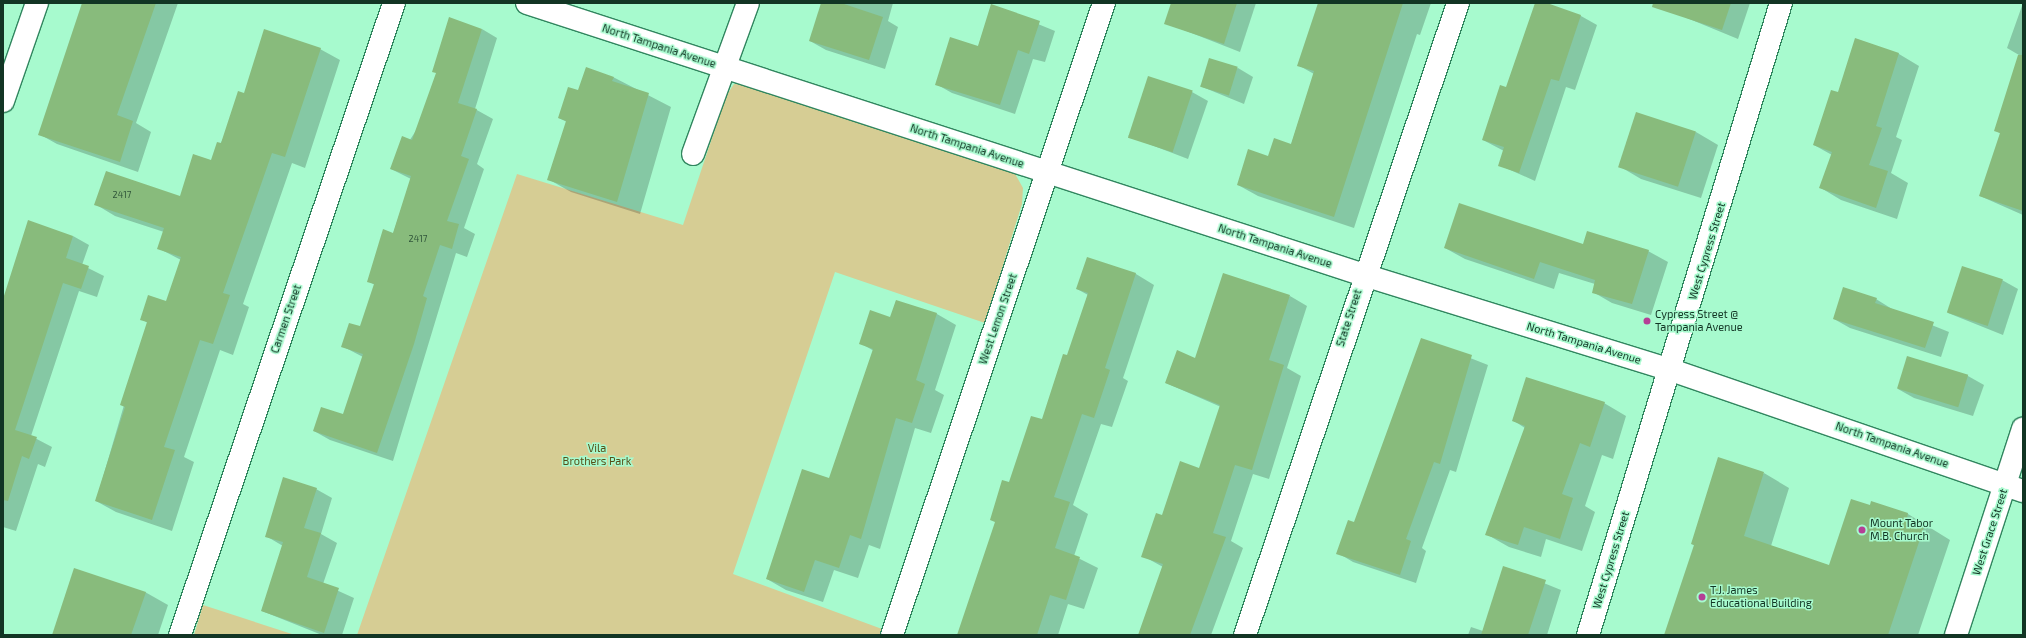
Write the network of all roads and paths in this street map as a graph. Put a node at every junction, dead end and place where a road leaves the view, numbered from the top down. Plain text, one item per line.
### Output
1 (37, 3) edge
2 (394, 3) edge
3 (527, 3) edge
4 (748, 3) edge
5 (1104, 3) edge
6 (1458, 3) edge
7 (1781, 3) edge
8 (726, 68) junction
9 (3, 101) edge
10 (693, 154) dead end
11 (1047, 172) junction
12 (1364, 275) junction
13 (1671, 370) junction
14 (2023, 429) edge
15 (2014, 488) edge
16 (180, 635) edge
17 (892, 635) edge
18 (1245, 635) edge
19 (1588, 635) edge
20 (1956, 635) edge

1 - 9 street
2 - 16 street, Carmen Street
3 - 8 street, North Tampania Avenue
4 - 8 street
5 - 11 street, West Lemon Street
6 - 12 street, State Street
7 - 13 street, West Cypress Street
8 - 10 street
8 - 11 street, North Tampania Avenue
11 - 12 street, North Tampania Avenue
11 - 17 street, West Lemon Street
12 - 13 street, North Tampania Avenue
12 - 18 street, State Street
13 - 15 street, North Tampania Avenue
13 - 19 street, West Cypress Street
14 - 15 street, West Grace Street
15 - 20 street, West Grace Street

